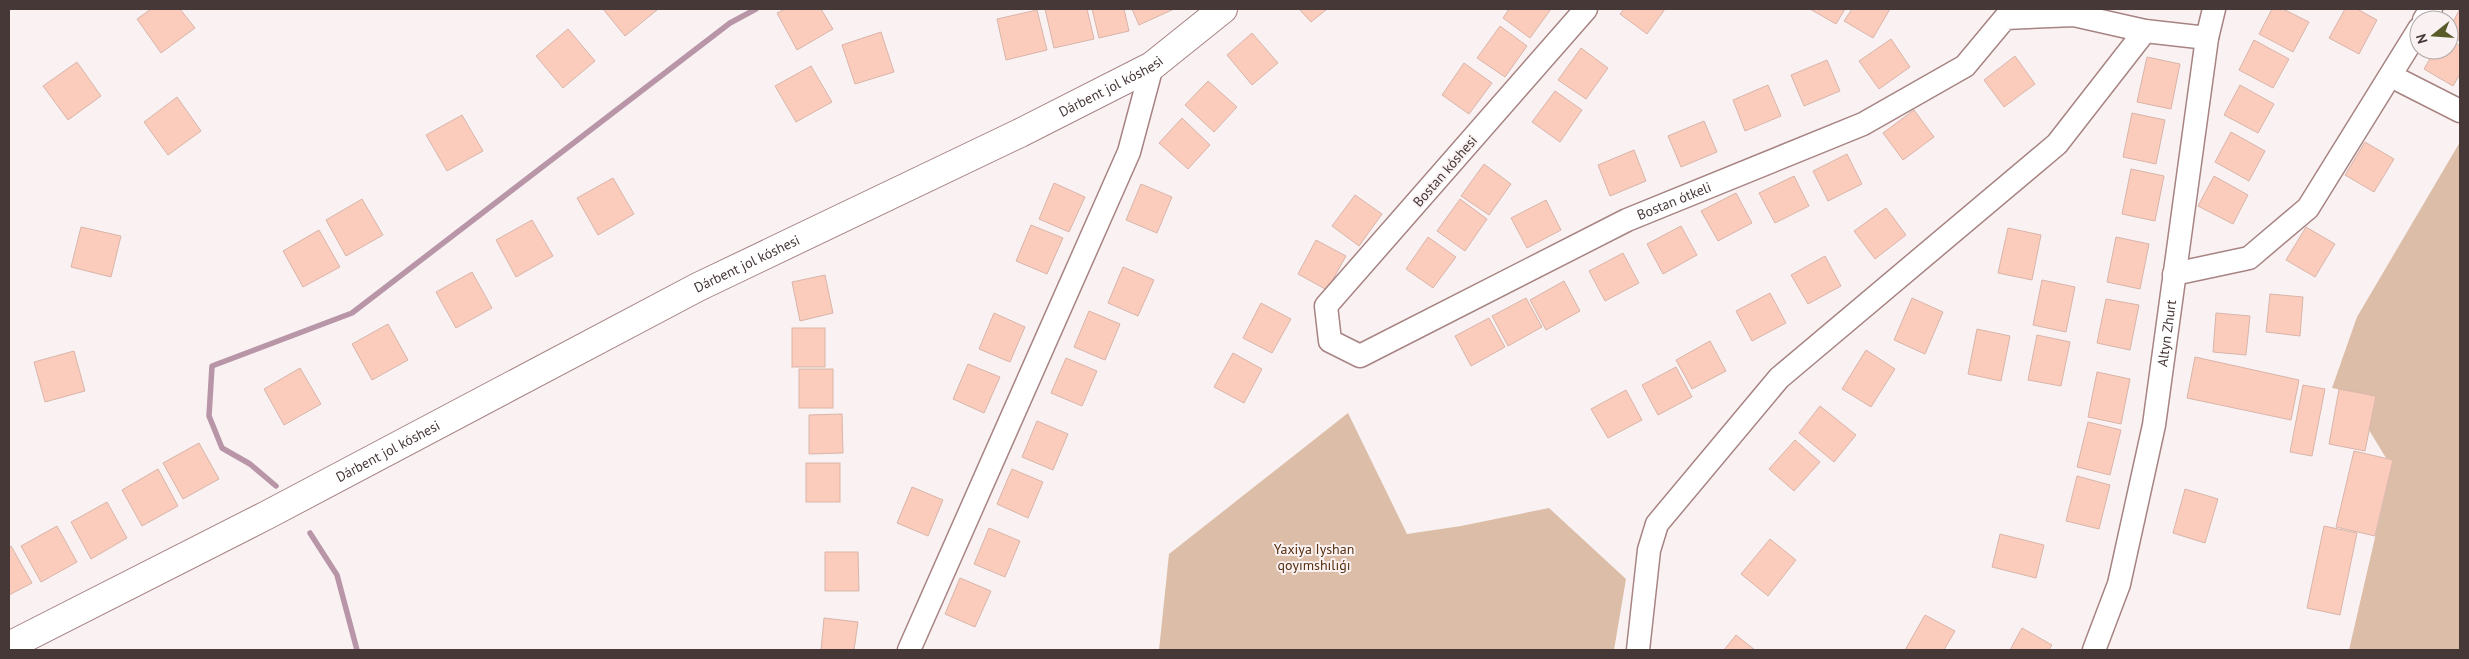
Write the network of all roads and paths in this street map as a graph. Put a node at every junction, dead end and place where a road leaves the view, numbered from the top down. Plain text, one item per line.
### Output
1 (1223, 9) edge
2 (1586, 9) edge
3 (2214, 9) edge
4 (2145, 30) junction
5 (2207, 38) junction
6 (2409, 46) edge
7 (1152, 66) junction
8 (2391, 76) junction
9 (2460, 111) edge
10 (2174, 274) junction
11 (1330, 341) joint
12 (9, 646) edge
13 (909, 650) edge
14 (1638, 650) edge
15 (2094, 650) edge

1 - 7 main road, Dárbent jol kóshesi
2 - 11 street, Bostan kóshesi
3 - 5 street, Altyn Zhurt
4 - 5 street
4 - 11 street, Bostan ótkeli
4 - 14 street
5 - 10 street, Altyn Zhurt
6 - 8 street
7 - 12 main road, Dárbent jol kóshesi
7 - 13 street
8 - 9 street
8 - 10 street
10 - 15 street, Altyn Zhurt

